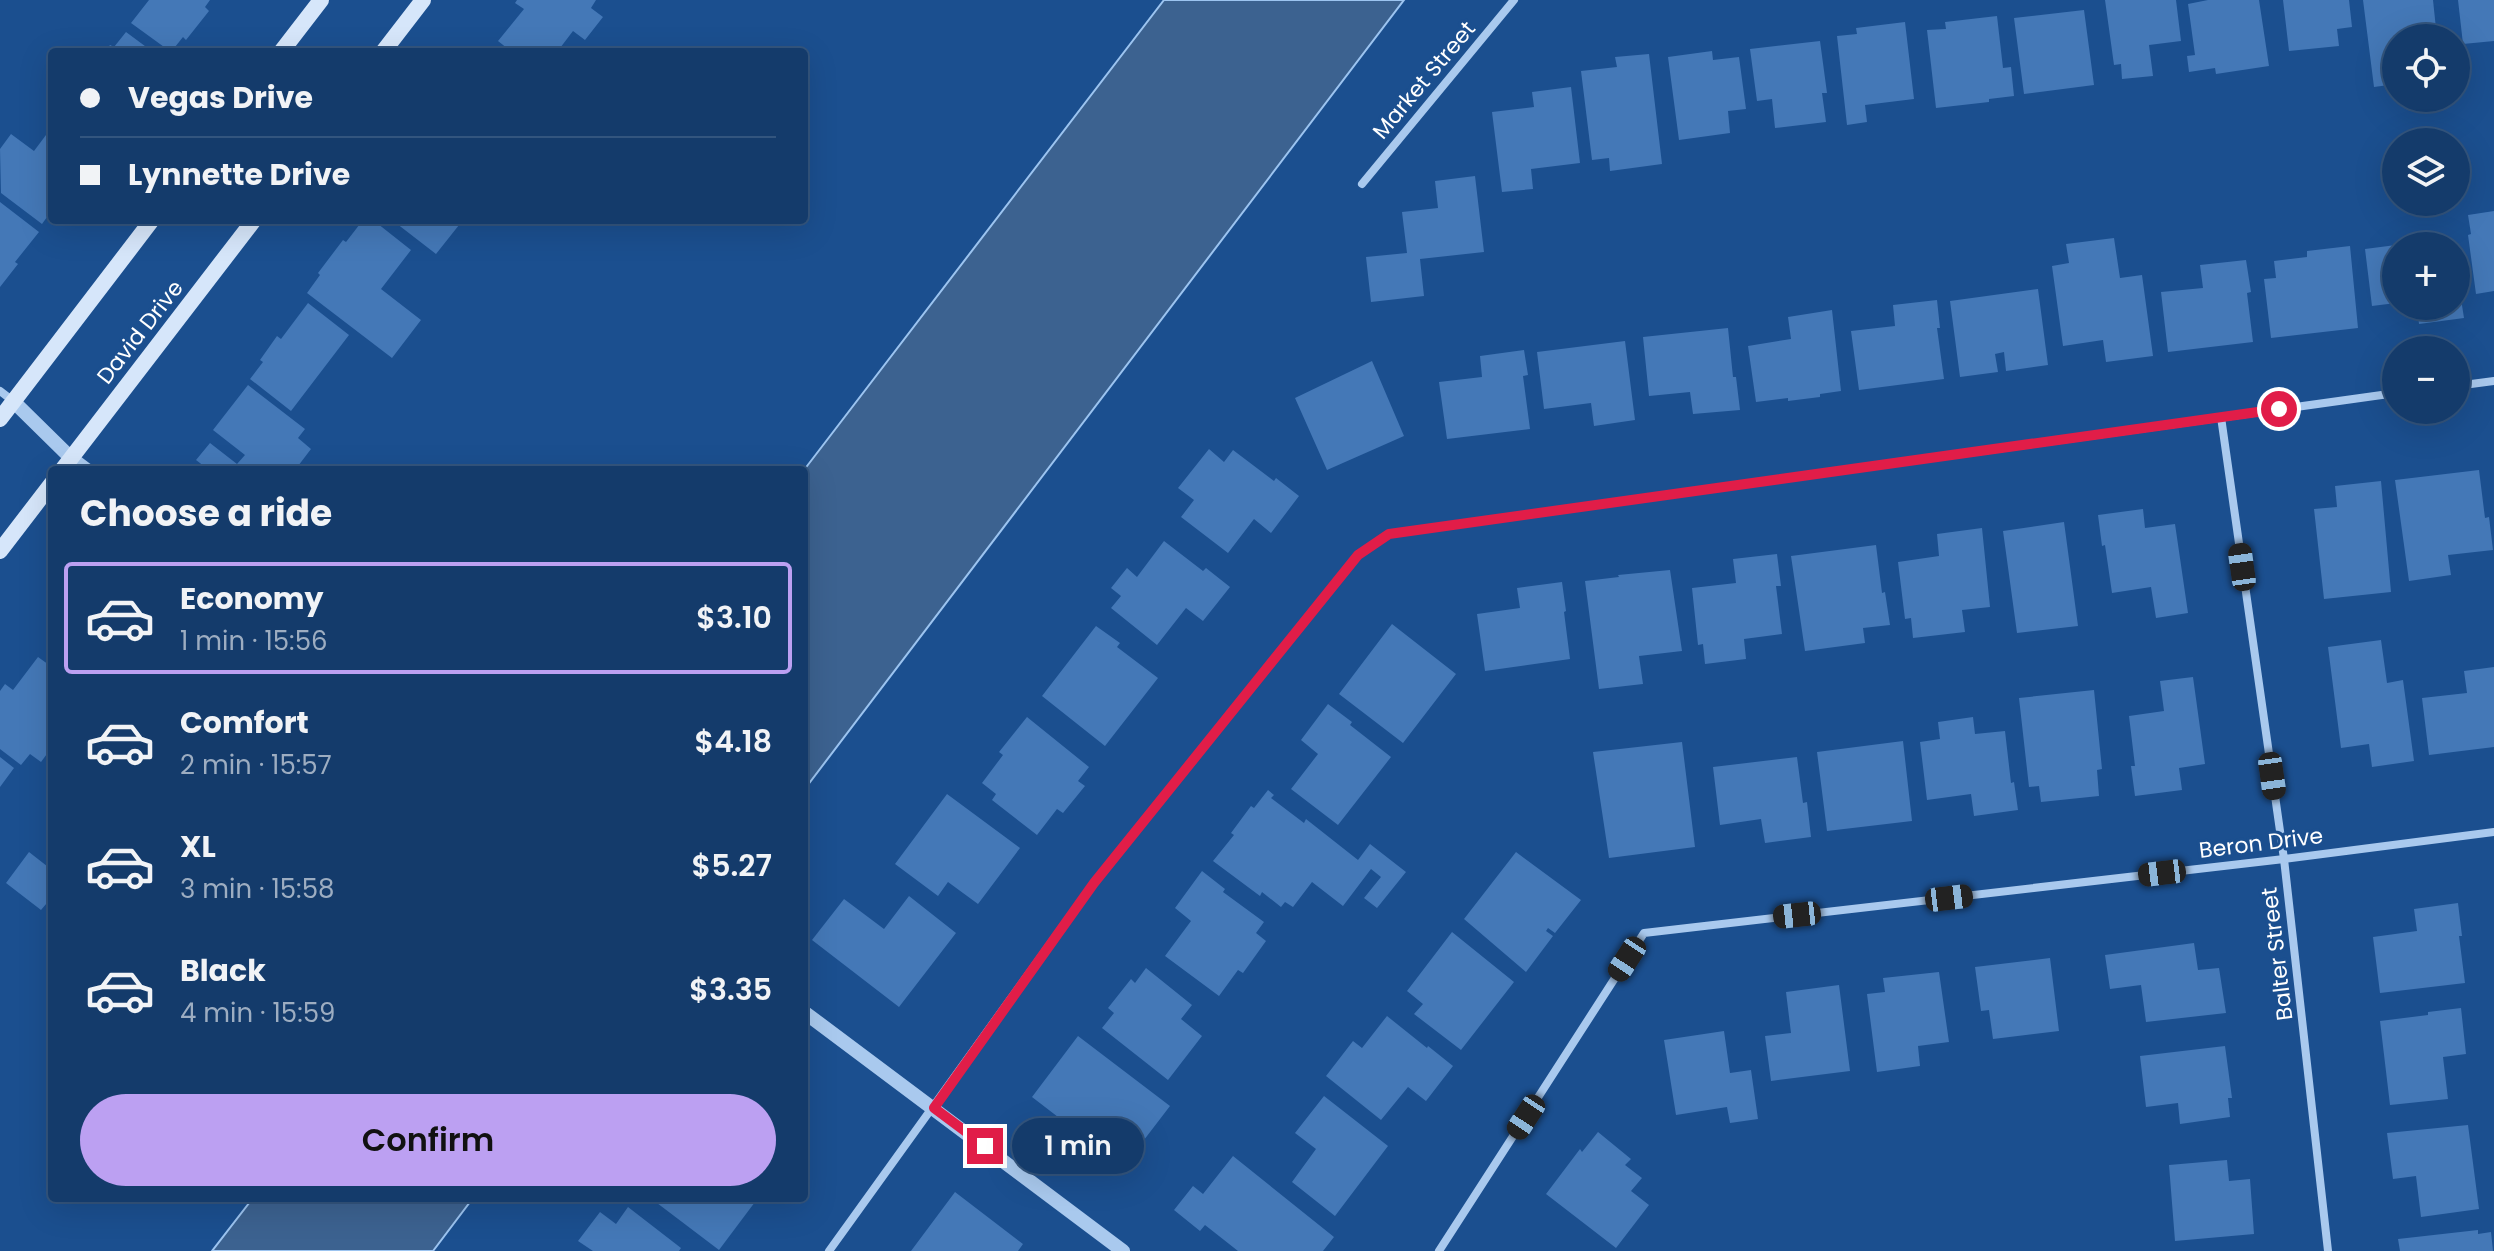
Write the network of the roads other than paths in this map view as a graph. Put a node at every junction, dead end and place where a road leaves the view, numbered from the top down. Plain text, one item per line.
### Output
1 (321, 0) edge
2 (423, 0) edge
3 (1514, 0) edge
4 (284, 48) edge
5 (386, 48) edge
6 (1362, 184) dead end
7 (149, 224) edge
8 (251, 224) edge
9 (2494, 381) edge
10 (2470, 384) edge
11 (2382, 395) edge
12 (7, 396) edge
13 (2221, 417) junction
14 (0, 419) edge
15 (67, 464) edge
16 (48, 488) edge
17 (0, 551) edge
18 (2494, 832) edge
19 (2284, 859) junction
20 (808, 1015) edge
21 (934, 1108) junction
22 (829, 1251) edge
23 (1123, 1251) edge
24 (1439, 1251) edge
25 (2328, 1251) edge

1 - 4 main road
2 - 5 main road
3 - 6 street, Market Street
7 - 12 main road
8 - 15 main road, David Drive
9 - 10 street
11 - 13 street
12 - 14 main road
12 - 15 street
13 - 19 street, Balter Street
13 - 21 street
16 - 17 main road
18 - 19 street, Beron Drive
19 - 24 street, Beron Drive
19 - 25 street, Balter Street
20 - 21 street
21 - 22 street
21 - 23 street

